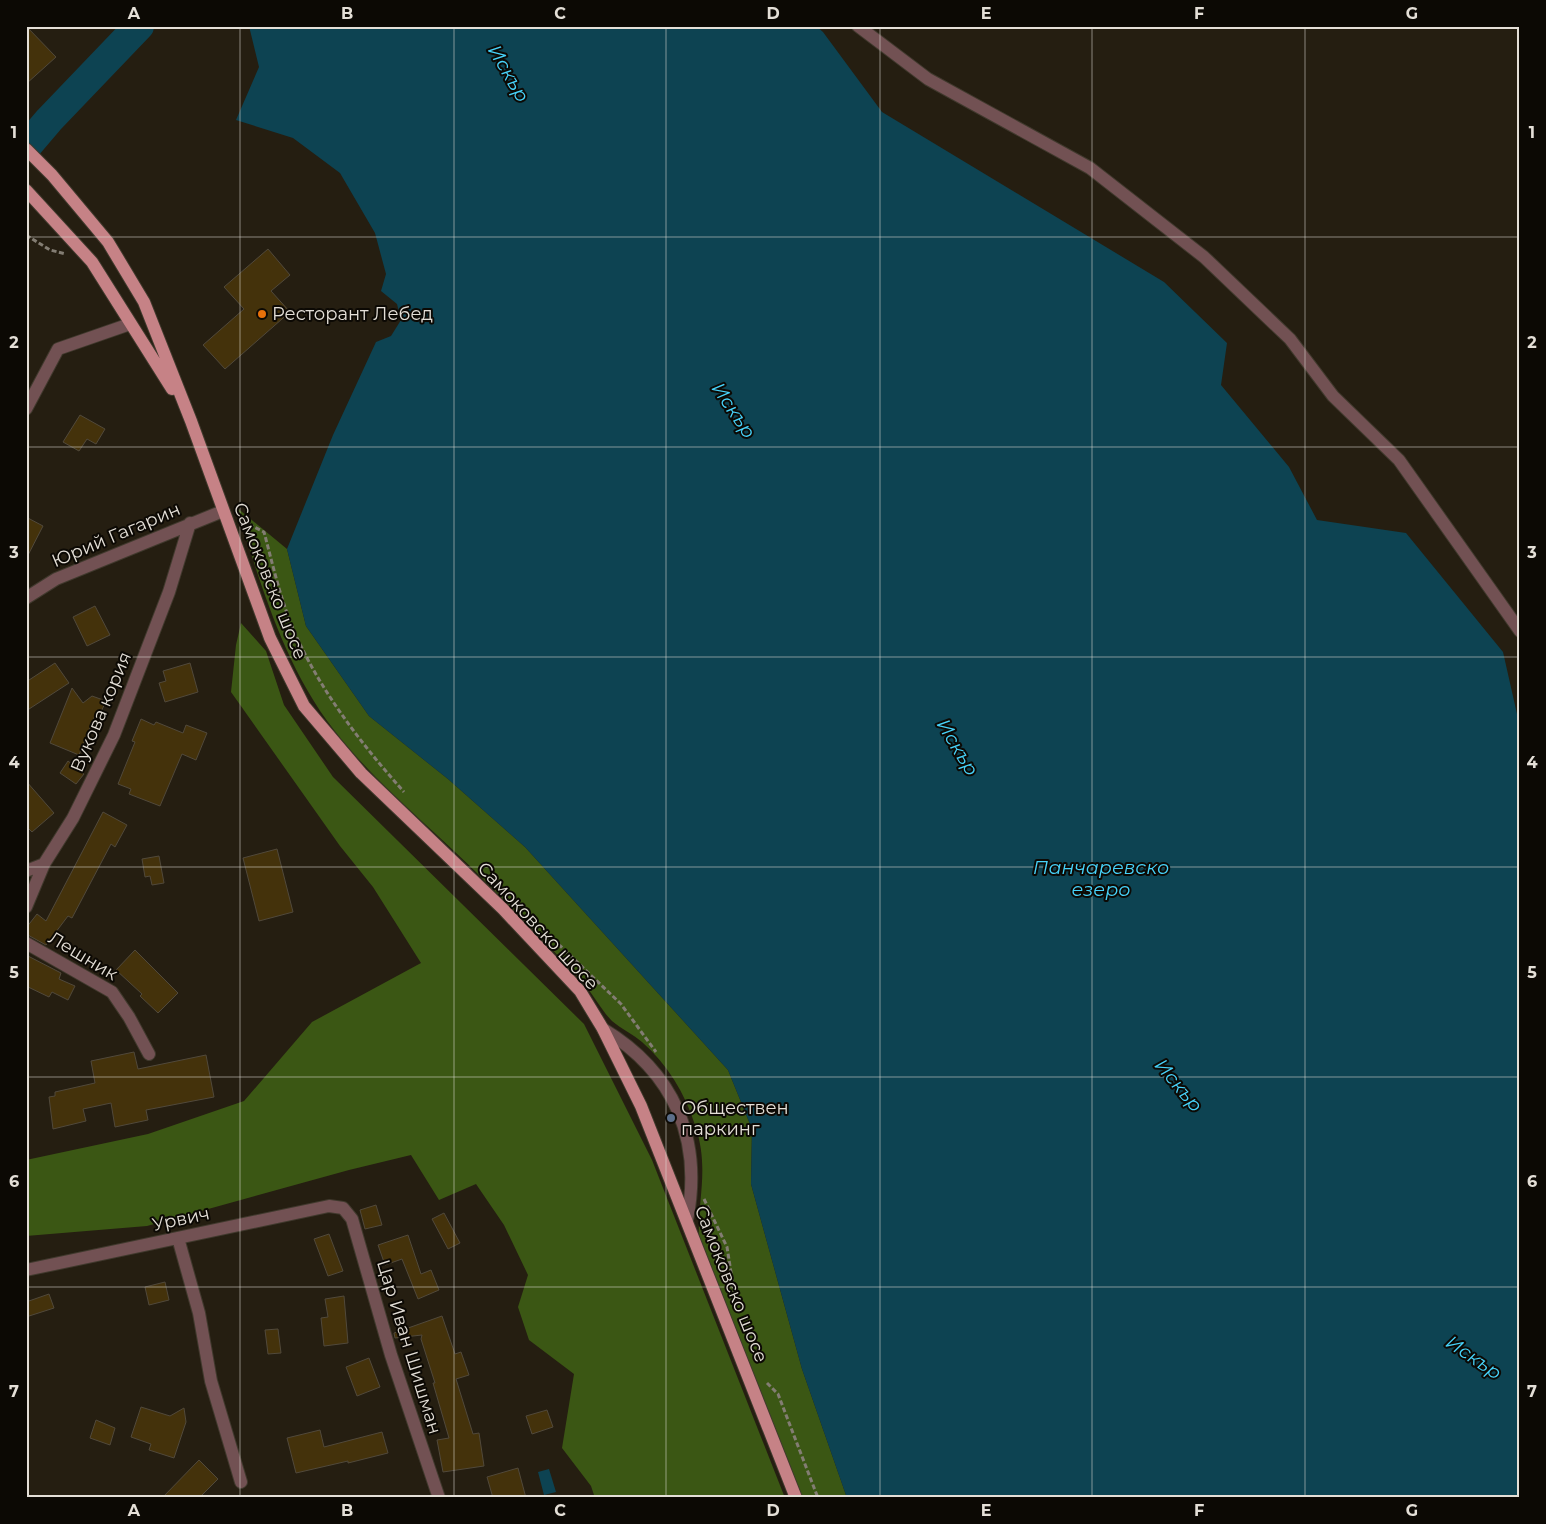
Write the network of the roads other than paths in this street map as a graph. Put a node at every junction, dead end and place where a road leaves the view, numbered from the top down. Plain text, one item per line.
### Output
1 (858, 26) edge
2 (26, 149) edge
3 (26, 190) edge
4 (130, 324) junction
5 (26, 410) edge
6 (191, 421) junction
7 (223, 511) junction
8 (190, 523) junction
9 (26, 598) edge
10 (1520, 631) edge
11 (44, 864) junction
12 (26, 871) edge
13 (26, 907) edge
14 (26, 944) edge
15 (604, 1029) junction
16 (150, 1054) dead end
17 (344, 1208) joint
18 (687, 1220) junction
19 (178, 1238) junction
20 (26, 1270) edge
21 (241, 1482) dead end
22 (439, 1498) edge
23 (796, 1498) edge

1 - 10 street
2 - 6 main road, Самоковско шосе
3 - 4 main road, Самоковско шосе
4 - 5 street
4 - 6 main road, Самоковско шосе
6 - 7 main road, Самоковско шосе
7 - 8 street, Юрий Гагарин
7 - 15 main road, Самоковско шосе
8 - 9 street, Юрий Гагарин
8 - 11 street, Вукова кория
11 - 12 street
11 - 13 street, Вукова кория
14 - 16 street, Лешник
15 - 18 main road, Самоковско шосе
15 - 18 street
17 - 19 street, Урвич
17 - 22 street, Цар Иван Шишман
18 - 23 main road, Самоковско шосе
19 - 20 street, Урвич
19 - 21 street

